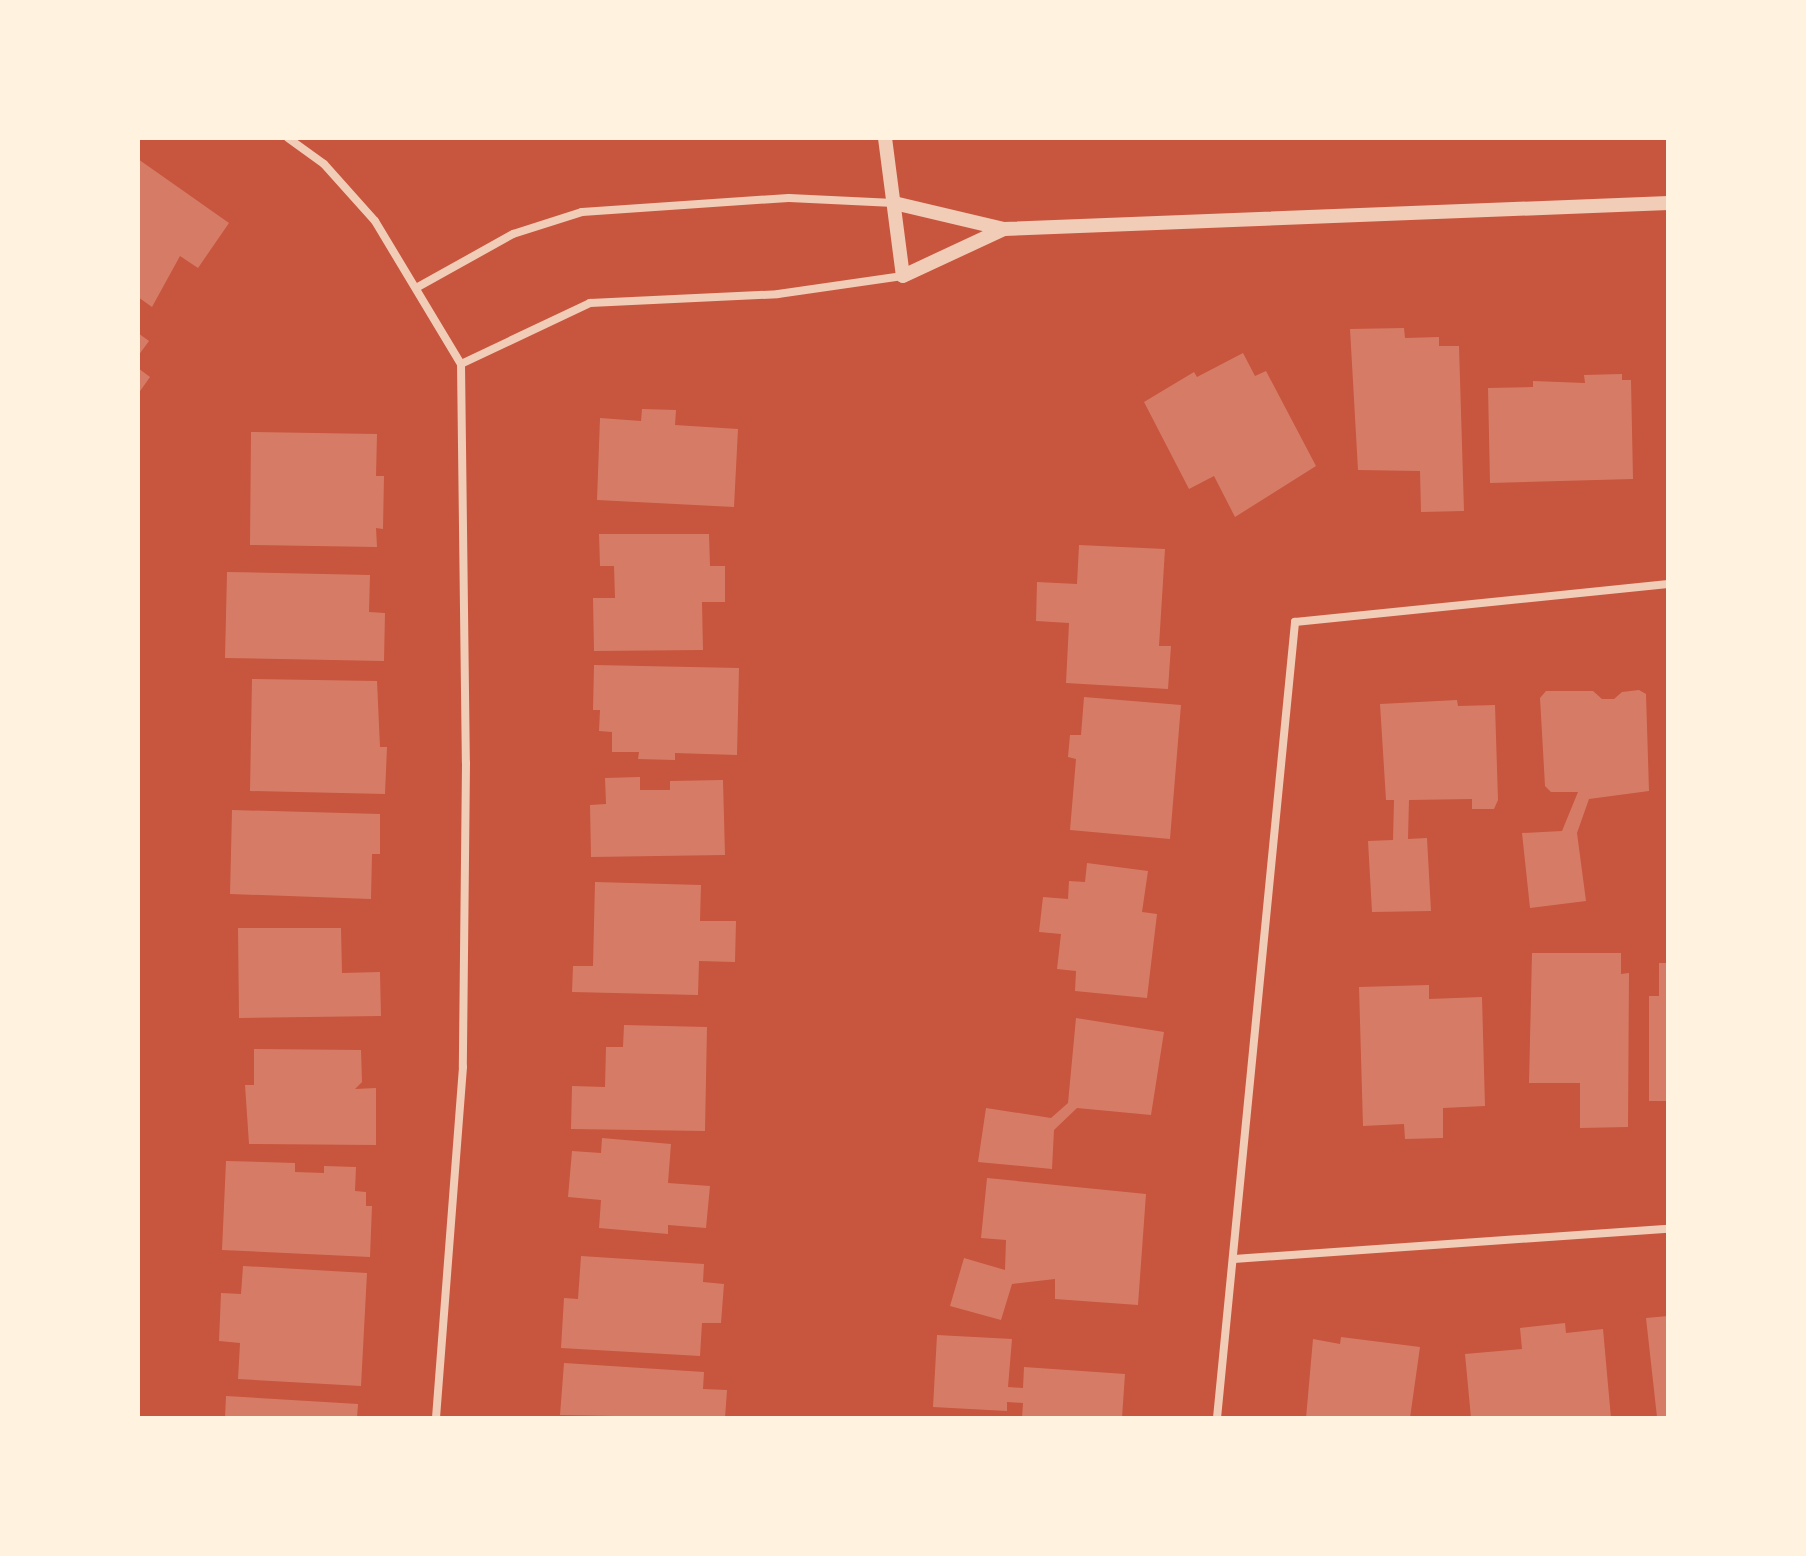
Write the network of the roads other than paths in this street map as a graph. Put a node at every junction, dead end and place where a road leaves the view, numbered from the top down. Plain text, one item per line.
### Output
1 (288, 138) edge
2 (885, 138) edge
3 (894, 203) junction
4 (1668, 203) edge
5 (1004, 229) junction
6 (903, 276) junction
7 (416, 288) junction
8 (461, 364) junction
9 (1668, 584) edge
10 (1668, 1229) edge
11 (1234, 1259) junction
12 (436, 1418) edge
13 (1217, 1418) edge

1 - 7 street
2 - 3 street
3 - 5 street
3 - 6 street
3 - 7 street
4 - 5 street
5 - 6 street
6 - 8 street
7 - 8 street
8 - 12 street
9 - 11 street
10 - 11 street
11 - 13 street

